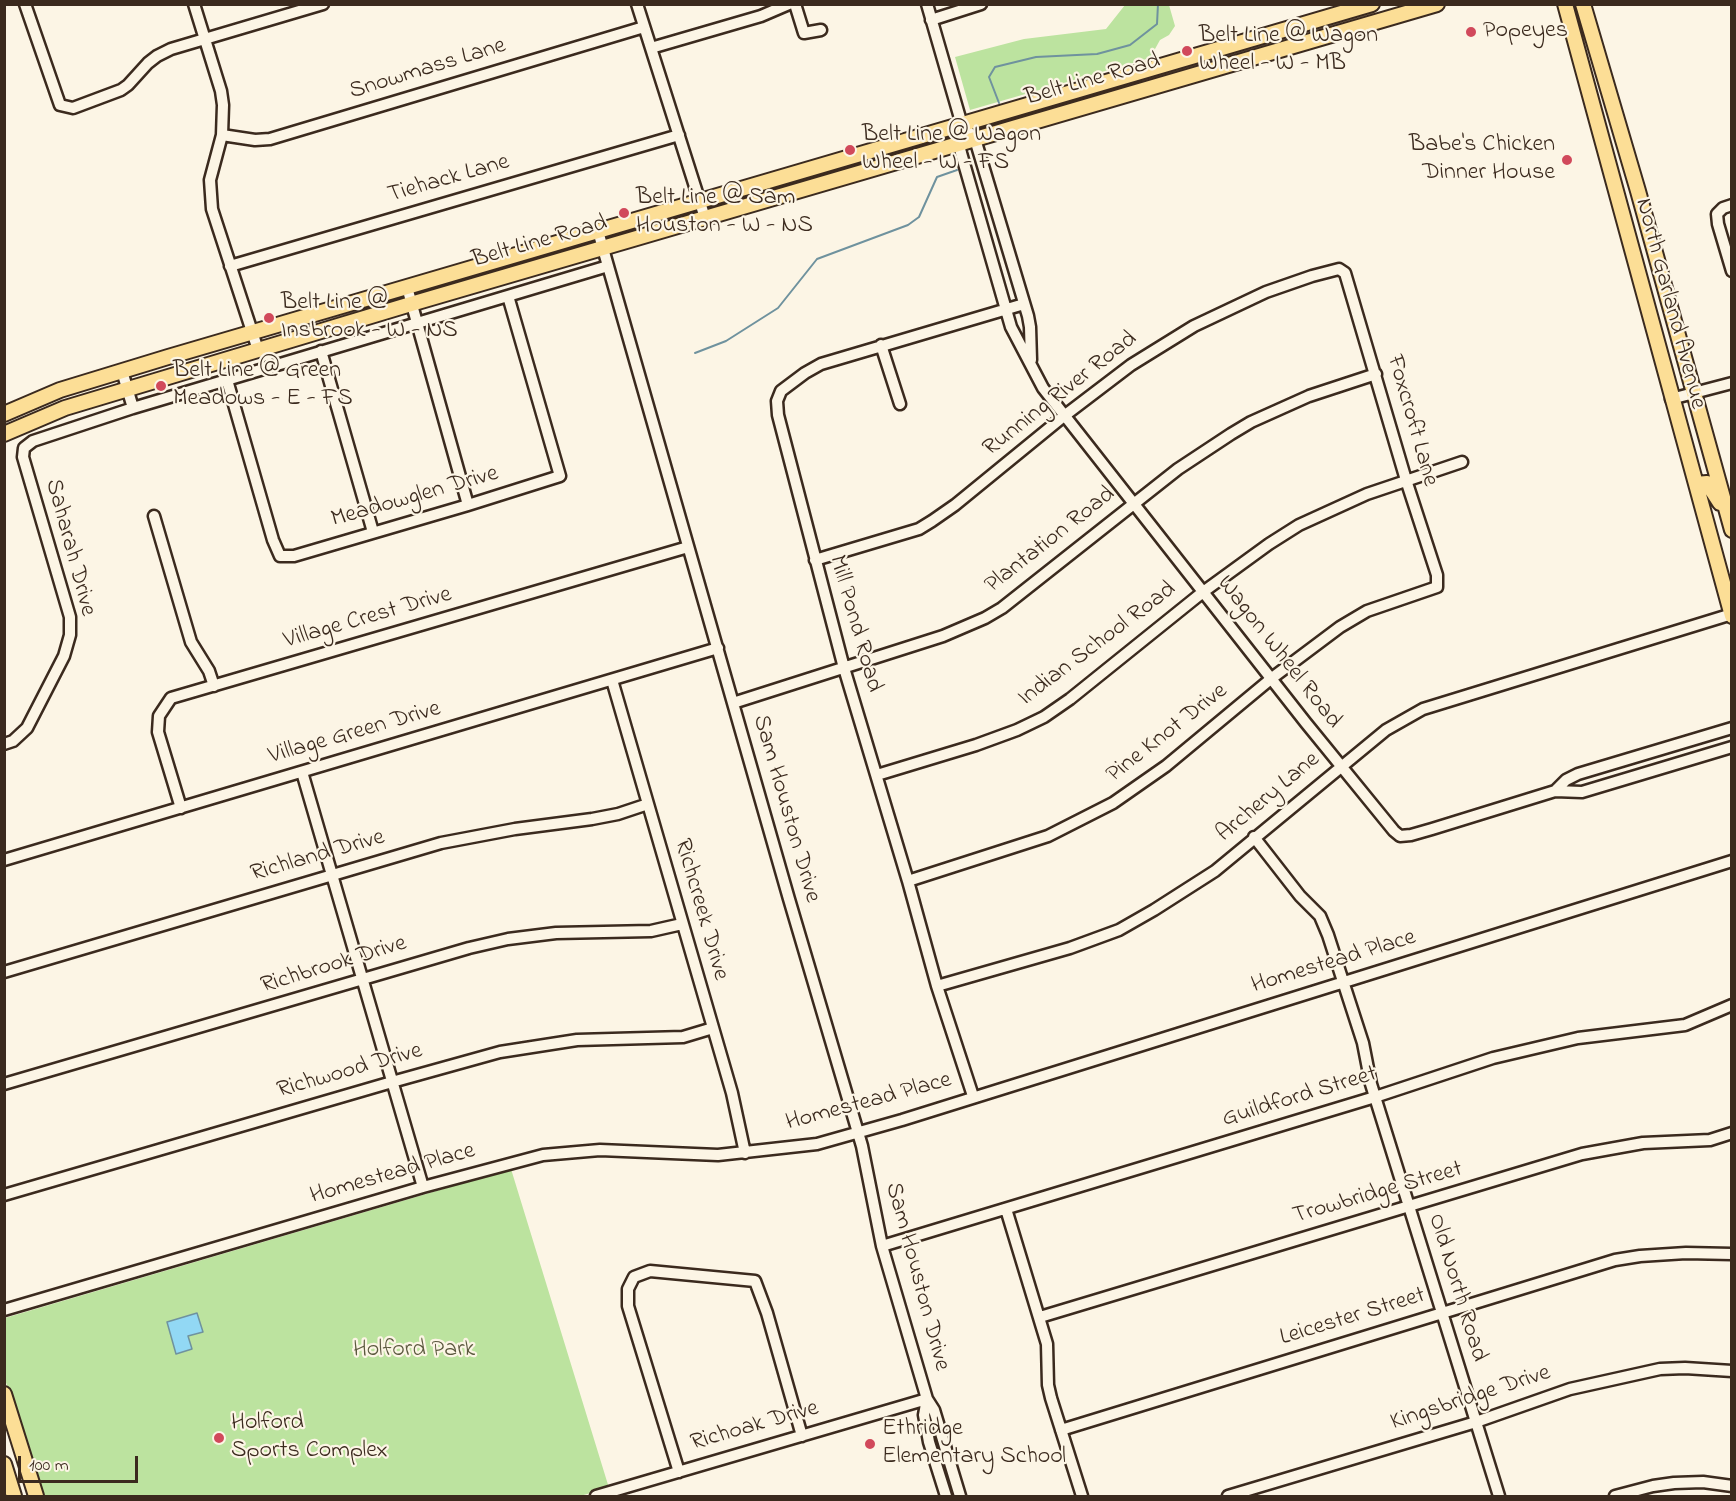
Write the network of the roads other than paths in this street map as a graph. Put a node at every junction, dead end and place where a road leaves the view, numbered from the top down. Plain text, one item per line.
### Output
1 (25, 4) edge
2 (194, 4) edge
3 (323, 4) edge
4 (637, 4) edge
5 (789, 4) edge
6 (795, 4) edge
7 (927, 4) edge
8 (981, 4) edge
9 (1372, 4) edge
10 (1437, 4) edge
11 (1564, 4) edge
12 (1582, 4) edge
13 (1415, 7) edge
14 (931, 20) junction
15 (1298, 26) junction
16 (644, 27) junction
17 (821, 30) dead end
18 (205, 38) junction
19 (1303, 43) junction
20 (1226, 47) junction
21 (651, 48) junction
22 (1231, 64) junction
23 (962, 125) junction
24 (222, 135) junction
25 (679, 135) junction
26 (1622, 135) junction
27 (975, 139) junction
28 (1601, 141) junction
29 (958, 144) junction
30 (835, 161) junction
31 (840, 178) junction
32 (991, 193) junction
33 (973, 198) junction
34 (700, 200) junction
35 (1731, 206) edge
36 (705, 218) junction
37 (598, 231) junction
38 (603, 248) junction
39 (230, 266) junction
40 (608, 266) junction
41 (1339, 269) joint
42 (1661, 271) junction
43 (1731, 271) edge
44 (1638, 278) junction
45 (407, 287) junction
46 (508, 296) junction
47 (411, 303) junction
48 (1024, 304) junction
49 (1006, 309) junction
50 (417, 323) junction
51 (252, 334) junction
52 (881, 345) junction
53 (258, 350) junction
54 (321, 351) junction
55 (1031, 363) junction
56 (122, 371) junction
57 (1376, 374) junction
58 (227, 380) junction
59 (1731, 383) edge
60 (127, 389) junction
61 (1693, 393) junction
62 (1671, 399) junction
63 (900, 404) dead end
64 (133, 408) junction
65 (4, 414) edge
66 (1064, 416) junction
67 (4, 434) edge
68 (1462, 462) dead end
69 (1406, 480) junction
70 (1696, 484) junction
71 (1134, 503) junction
72 (468, 505) junction
73 (1727, 515) junction
74 (154, 516) dead end
75 (1731, 530) edge
76 (373, 532) junction
77 (688, 547) junction
78 (814, 560) junction
79 (1437, 587) joint
80 (1203, 592) junction
81 (1731, 615) edge
82 (718, 648) junction
83 (844, 668) junction
84 (1272, 678) junction
85 (612, 680) junction
86 (214, 686) junction
87 (733, 703) junction
88 (1731, 728) edge
89 (4, 744) edge
90 (1731, 747) edge
91 (1659, 750) junction
92 (1342, 766) junction
93 (1664, 767) junction
94 (302, 772) junction
95 (877, 775) junction
96 (1555, 790) junction
97 (648, 804) junction
98 (181, 808) junction
99 (1254, 837) junction
100 (4, 860) edge
101 (1731, 861) edge
102 (332, 875) junction
103 (908, 881) junction
104 (682, 924) junction
105 (4, 972) edge
106 (362, 979) junction
107 (1344, 982) junction
108 (937, 986) junction
109 (1731, 1005) edge
110 (713, 1028) junction
111 (392, 1082) junction
112 (4, 1084) edge
113 (973, 1096) junction
114 (1375, 1097) junction
115 (857, 1133) junction
116 (1731, 1133) edge
117 (745, 1153) junction
118 (423, 1187) junction
119 (4, 1194) edge
120 (1409, 1206) junction
121 (1006, 1209) junction
122 (882, 1246) junction
123 (1731, 1254) edge
124 (4, 1310) edge
125 (1442, 1314) junction
126 (1040, 1317) junction
127 (1731, 1371) edge
128 (4, 1394) edge
129 (927, 1399) junction
130 (1476, 1422) junction
131 (1061, 1430) junction
132 (802, 1436) junction
133 (4, 1464) edge
134 (679, 1472) junction
135 (1731, 1485) edge
136 (14, 1497) edge
137 (36, 1497) edge
138 (596, 1497) edge
139 (946, 1497) edge
140 (960, 1497) edge
141 (1082, 1497) edge
142 (1228, 1497) edge
143 (1499, 1497) edge
144 (1615, 1497) edge

1 - 18 street
2 - 18 street
3 - 18 street
4 - 16 street
5 - 21 street
6 - 17 street
7 - 14 street, Wagon Wheel Road
8 - 14 street
9 - 15 main road, Belt Line Road
10 - 13 main road, Belt Line Road
11 - 28 main road, North Garland Avenue
12 - 26 main road, North Garland Avenue
13 - 19 main road, Belt Line Road
14 - 23 street, Wagon Wheel Road
15 - 19 main road
15 - 20 main road, Belt Line Road
16 - 21 street
16 - 24 street, Snowmass Lane
18 - 24 street
19 - 22 main road, Belt Line Road
20 - 22 main road
20 - 23 main road, Belt Line Road
21 - 25 street
22 - 27 main road, Belt Line Road
23 - 27 street, Wagon Wheel Road
23 - 29 street, Wagon Wheel Road
23 - 30 main road, Belt Line Road
24 - 39 street
25 - 34 street
25 - 39 street, Tiehack Lane
26 - 28 main road
26 - 42 main road, North Garland Avenue
27 - 29 main road, Belt Line Road
27 - 32 street, Wagon Wheel Road
28 - 44 main road, North Garland Avenue
29 - 31 main road, Belt Line Road
29 - 33 street, Wagon Wheel Road
30 - 31 main road
30 - 34 main road, Belt Line Road
31 - 36 main road, Belt Line Road
32 - 33 street
32 - 48 street, Wagon Wheel Road
33 - 49 street, Wagon Wheel Road
34 - 36 street
34 - 37 main road, Belt Line Road
35 - 43 street
36 - 38 main road, Belt Line Road
37 - 38 street, Sam Houston Drive
37 - 45 main road, Belt Line Road
38 - 40 street, Sam Houston Drive
38 - 47 main road, Belt Line Road
39 - 51 street
40 - 46 street
40 - 77 street, Sam Houston Drive
41 - 57 street, Foxcroft Lane
41 - 66 street, Running River Road
42 - 44 main road
42 - 61 main road, North Garland Avenue
44 - 62 main road, North Garland Avenue
45 - 47 street
45 - 51 main road, Belt Line Road
46 - 50 street
46 - 72 street, Meadowglen Drive
47 - 50 street
47 - 53 main road, Belt Line Road
48 - 49 street, Mill Pond Road
48 - 55 street, Wagon Wheel Road
49 - 52 street, Mill Pond Road
49 - 55 street, Wagon Wheel Road
50 - 54 street
50 - 72 street
51 - 53 street
51 - 56 main road, Belt Line Road
52 - 63 street
52 - 78 street, Mill Pond Road
53 - 60 main road, Belt Line Road
54 - 58 street
54 - 76 street
55 - 66 street, Wagon Wheel Road
56 - 60 street
56 - 65 main road, Belt Line Road
57 - 69 street, Foxcroft Lane
57 - 71 street, Plantation Road
58 - 64 street
58 - 76 street, Meadowglen Drive
59 - 61 street
60 - 64 street
60 - 67 main road, Belt Line Road
61 - 62 street
61 - 73 main road, North Garland Avenue
62 - 70 main road, North Garland Avenue
64 - 89 street, Saharah Drive
66 - 71 street, Wagon Wheel Road
66 - 78 street, Running River Road
68 - 69 street, Indian School Road
69 - 79 street, Foxcroft Lane
69 - 80 street, Indian School Road
70 - 73 main road
70 - 81 main road, North Garland Avenue
71 - 80 street, Wagon Wheel Road
71 - 83 street, Plantation Road
72 - 76 street, Meadowglen Drive
73 - 75 main road, North Garland Avenue
74 - 86 street
77 - 82 street, Sam Houston Drive
77 - 86 street, Village Crest Drive
78 - 83 street, Mill Pond Road
79 - 84 street, Pine Knot Drive
80 - 84 street, Wagon Wheel Road
80 - 95 street, Indian School Road
81 - 92 street, Archery Lane
82 - 85 street, Village Green Drive
82 - 87 street, Sam Houston Drive
83 - 87 street, Plantation Road
83 - 95 street, Mill Pond Road
84 - 92 street, Wagon Wheel Road
84 - 103 street, Pine Knot Drive
85 - 94 street, Village Green Drive
85 - 97 street, Richcreek Drive
86 - 98 street, Village Crest Drive
87 - 115 street, Sam Houston Drive
88 - 91 street, Wagon Wheel Road
90 - 93 street, Wagon Wheel Road
91 - 93 street
91 - 96 street, Wagon Wheel Road
92 - 96 street, Wagon Wheel Road
92 - 99 street, Archery Lane
93 - 96 street, Wagon Wheel Road
94 - 98 street, Village Green Drive
94 - 102 street
95 - 103 street, Mill Pond Road
97 - 102 street, Richland Drive
97 - 104 street, Richcreek Drive
98 - 100 street, Village Green Drive
99 - 107 street, Old North Road
99 - 108 street, Archery Lane
101 - 107 street, Homestead Place
102 - 105 street, Richland Drive
102 - 106 street
103 - 108 street, Mill Pond Road
104 - 106 street, Richbrook Drive
104 - 110 street, Richcreek Drive
106 - 111 street
106 - 112 street, Richbrook Drive
107 - 113 street, Homestead Place
107 - 114 street, Old North Road
108 - 113 street, Mill Pond Road
109 - 114 street, Guildford Street
110 - 111 street, Richwood Drive
110 - 117 street, Richcreek Drive
111 - 118 street
111 - 119 street, Richwood Drive
113 - 115 street, Homestead Place
114 - 120 street, Old North Road
114 - 121 street, Guildford Street
115 - 117 street, Homestead Place
115 - 122 street, Sam Houston Drive
116 - 120 street, Trowbridge Street
117 - 118 street, Homestead Place
118 - 124 street, Homestead Place
120 - 125 street, Old North Road
120 - 126 street, Trowbridge Street
121 - 122 street, Guildford Street
121 - 126 street
122 - 129 street, Sam Houston Drive
123 - 125 street, Leicester Street
125 - 130 street, Old North Road
125 - 131 street, Leicester Street
126 - 131 street
127 - 130 street, Kingsbridge Drive
128 - 137 main road
129 - 132 street, Richoak Drive
129 - 139 street, Sam Houston Drive
129 - 140 street, Sam Houston Drive
130 - 142 street, Kingsbridge Drive
130 - 143 street, Old North Road
131 - 141 street
132 - 134 street, Richoak Drive
132 - 134 street
133 - 136 main road
134 - 138 street, Richoak Drive
135 - 144 street

